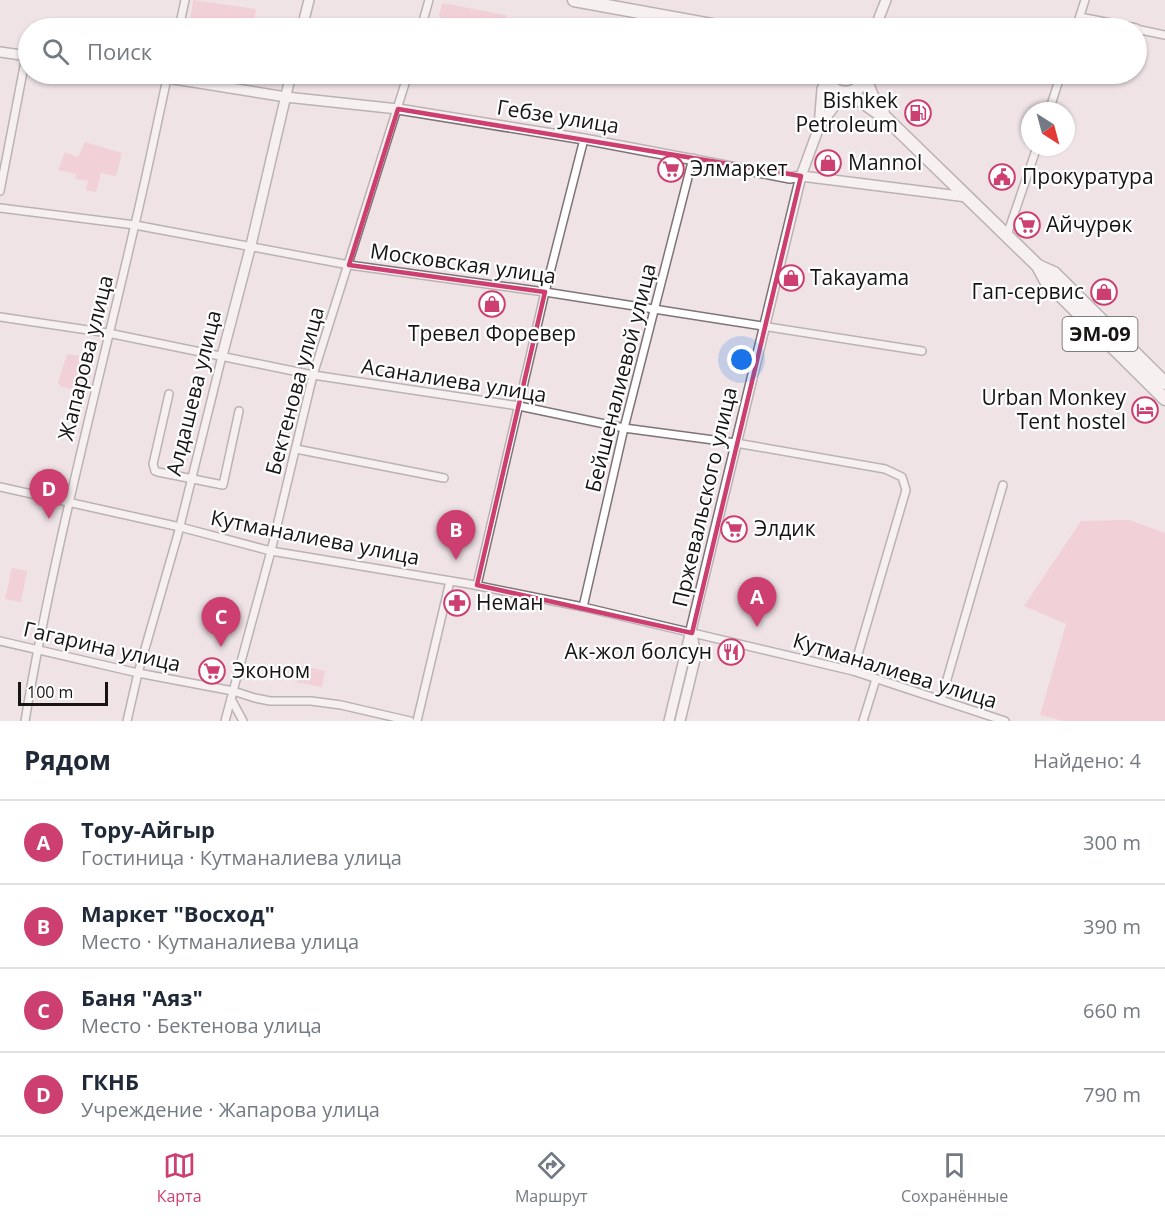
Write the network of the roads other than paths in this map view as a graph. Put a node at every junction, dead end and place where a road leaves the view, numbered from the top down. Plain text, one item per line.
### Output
1 (185, 0) edge
2 (309, 0) edge
3 (429, 0) edge
4 (574, 0) edge
5 (886, 0) edge
6 (1085, 0) edge
7 (1080, 17) joint
8 (180, 18) edge
9 (304, 18) edge
10 (424, 18) edge
11 (673, 18) edge
12 (879, 18) edge
13 (1085, 18) edge
14 (1147, 31) edge
15 (1165, 35) edge
16 (0, 52) edge
17 (18, 55) edge
18 (21, 84) edge
19 (166, 84) edge
20 (219, 84) edge
21 (289, 84) edge
22 (405, 84) edge
23 (823, 84) edge
24 (830, 84) edge
25 (861, 84) edge
26 (868, 84) edge
27 (1058, 84) edge
28 (847, 93) junction
29 (286, 96) junction
30 (1052, 102) edge
31 (398, 109) junction
32 (887, 119) junction
33 (819, 127) junction
34 (584, 139) junction
35 (1034, 156) edge
36 (693, 158) junction
37 (801, 176) junction
38 (0, 191) edge
39 (967, 197) junction
40 (0, 208) edge
41 (135, 225) junction
42 (1007, 235) junction
43 (251, 245) junction
44 (349, 265) junction
45 (1038, 266) junction
46 (545, 292) junction
47 (654, 310) junction
48 (0, 317) edge
49 (765, 328) junction
50 (108, 333) junction
51 (922, 351) dead end
52 (222, 356) junction
53 (313, 375) junction
54 (1165, 383) edge
55 (169, 394) dead end
56 (1165, 399) edge
57 (519, 406) junction
58 (239, 411) dead end
59 (624, 428) junction
60 (736, 443) junction
61 (296, 449) junction
62 (190, 478) junction
63 (444, 478) dead end
64 (1003, 485) dead end
65 (0, 487) edge
66 (69, 504) junction
67 (180, 527) junction
68 (271, 551) junction
69 (450, 581) junction
70 (477, 585) junction
71 (583, 607) junction
72 (692, 633) junction
73 (0, 641) edge
74 (37, 649) junction
75 (853, 671) junction
76 (138, 673) junction
77 (876, 679) junction
78 (233, 691) junction
79 (231, 699) junction
80 (941, 700) junction
81 (25, 721) edge
82 (127, 721) edge
83 (225, 721) edge
84 (243, 721) edge
85 (411, 721) edge
86 (417, 721) edge
87 (669, 721) edge
88 (680, 721) edge
89 (863, 721) edge
90 (1005, 721) edge

1 - 8 street
2 - 9 main road
3 - 10 street
4 - 11 highway
5 - 12 main road
6 - 7 street
7 - 13 street
14 - 15 street
16 - 17 main road
18 - 38 street
19 - 41 street, Жапарова улица
20 - 29 main road, Гебзе улица
21 - 29 main road, Алдашева улица
22 - 31 street, Бектенова улица
23 - 33 main road, Пржевальского улица
24 - 28 highway, ЭМ-09
25 - 28 highway, ЭМ-09
26 - 32 highway, ЭМ-09
27 - 30 street
28 - 32 highway, ЭМ-09
28 - 33 main road, Пржевальского улица
29 - 31 main road, Гебзе улица
29 - 43 main road, Алдашева улица
31 - 34 main road, Гебзе улица
31 - 44 street, Бектенова улица
32 - 39 highway, ЭМ-09
33 - 37 main road, Пржевальского улица
34 - 36 main road, Гебзе улица
34 - 46 street
35 - 42 street
36 - 37 main road, Гебзе улица
36 - 47 street, Бейшеналиевой улица
37 - 39 main road, Гебзе улица
37 - 49 main road, Пржевальского улица
39 - 42 highway, ЭМ-09
40 - 41 street, Московская улица
41 - 43 street, Московская улица
41 - 50 street, Жапарова улица
42 - 45 highway, ЭМ-09
43 - 44 street, Московская улица
43 - 52 main road, Алдашева улица
44 - 46 street, Московская улица
44 - 53 street, Бектенова улица
45 - 54 highway, ЭМ-09
45 - 56 highway, ЭМ-09
46 - 47 street, Московская улица
46 - 57 street
47 - 49 street, Московская улица
47 - 59 street, Бейшеналиевой улица
48 - 50 street, Асаналиева улица
49 - 51 street, Московская улица
49 - 60 main road, Пржевальского улица
50 - 52 street, Асаналиева улица
50 - 66 street, Жапарова улица
52 - 53 street, Асаналиева улица
52 - 62 street, Алдашева улица
53 - 57 street, Асаналиева улица
53 - 61 street, Бектенова улица
55 - 62 street
57 - 59 street, Асаналиева улица
57 - 70 street
58 - 62 street
59 - 60 street, Асаналиева улица
59 - 71 street, Бейшеналиевой улица
60 - 72 main road, Пржевальского улица
60 - 75 street, Асаналиева улица
61 - 63 street
61 - 68 street, Бектенова улица
62 - 67 street, Алдашева улица
64 - 80 street
65 - 66 street, Кутманалиева улица
66 - 67 street, Кутманалиева улица
66 - 74 street, Жапарова улица
67 - 68 street, Кутманалиева улица
67 - 76 street, Алдашева улица
68 - 69 street, Кутманалиева улица
68 - 78 street, Бектенова улица
69 - 70 street, Кутманалиева улица
69 - 86 street
70 - 71 street, Кутманалиева улица
71 - 72 street, Кутманалиева улица
72 - 75 street, Кутманалиева улица
72 - 87 main road, Пржевальского улица
72 - 88 main road, Пржевальского улица
73 - 74 street, Гагарина улица
74 - 76 street, Гагарина улица
74 - 81 street, Жапарова улица
75 - 77 street, Кутманалиева улица
76 - 78 street, Гагарина улица
76 - 82 street, Алдашева улица
77 - 80 street, Кутманалиева улица
77 - 89 street
78 - 79 street, Бектенова улица
78 - 85 street, Гагарина улица
79 - 83 street, Бектенова улица
79 - 84 street
80 - 90 street, Кутманалиева улица

